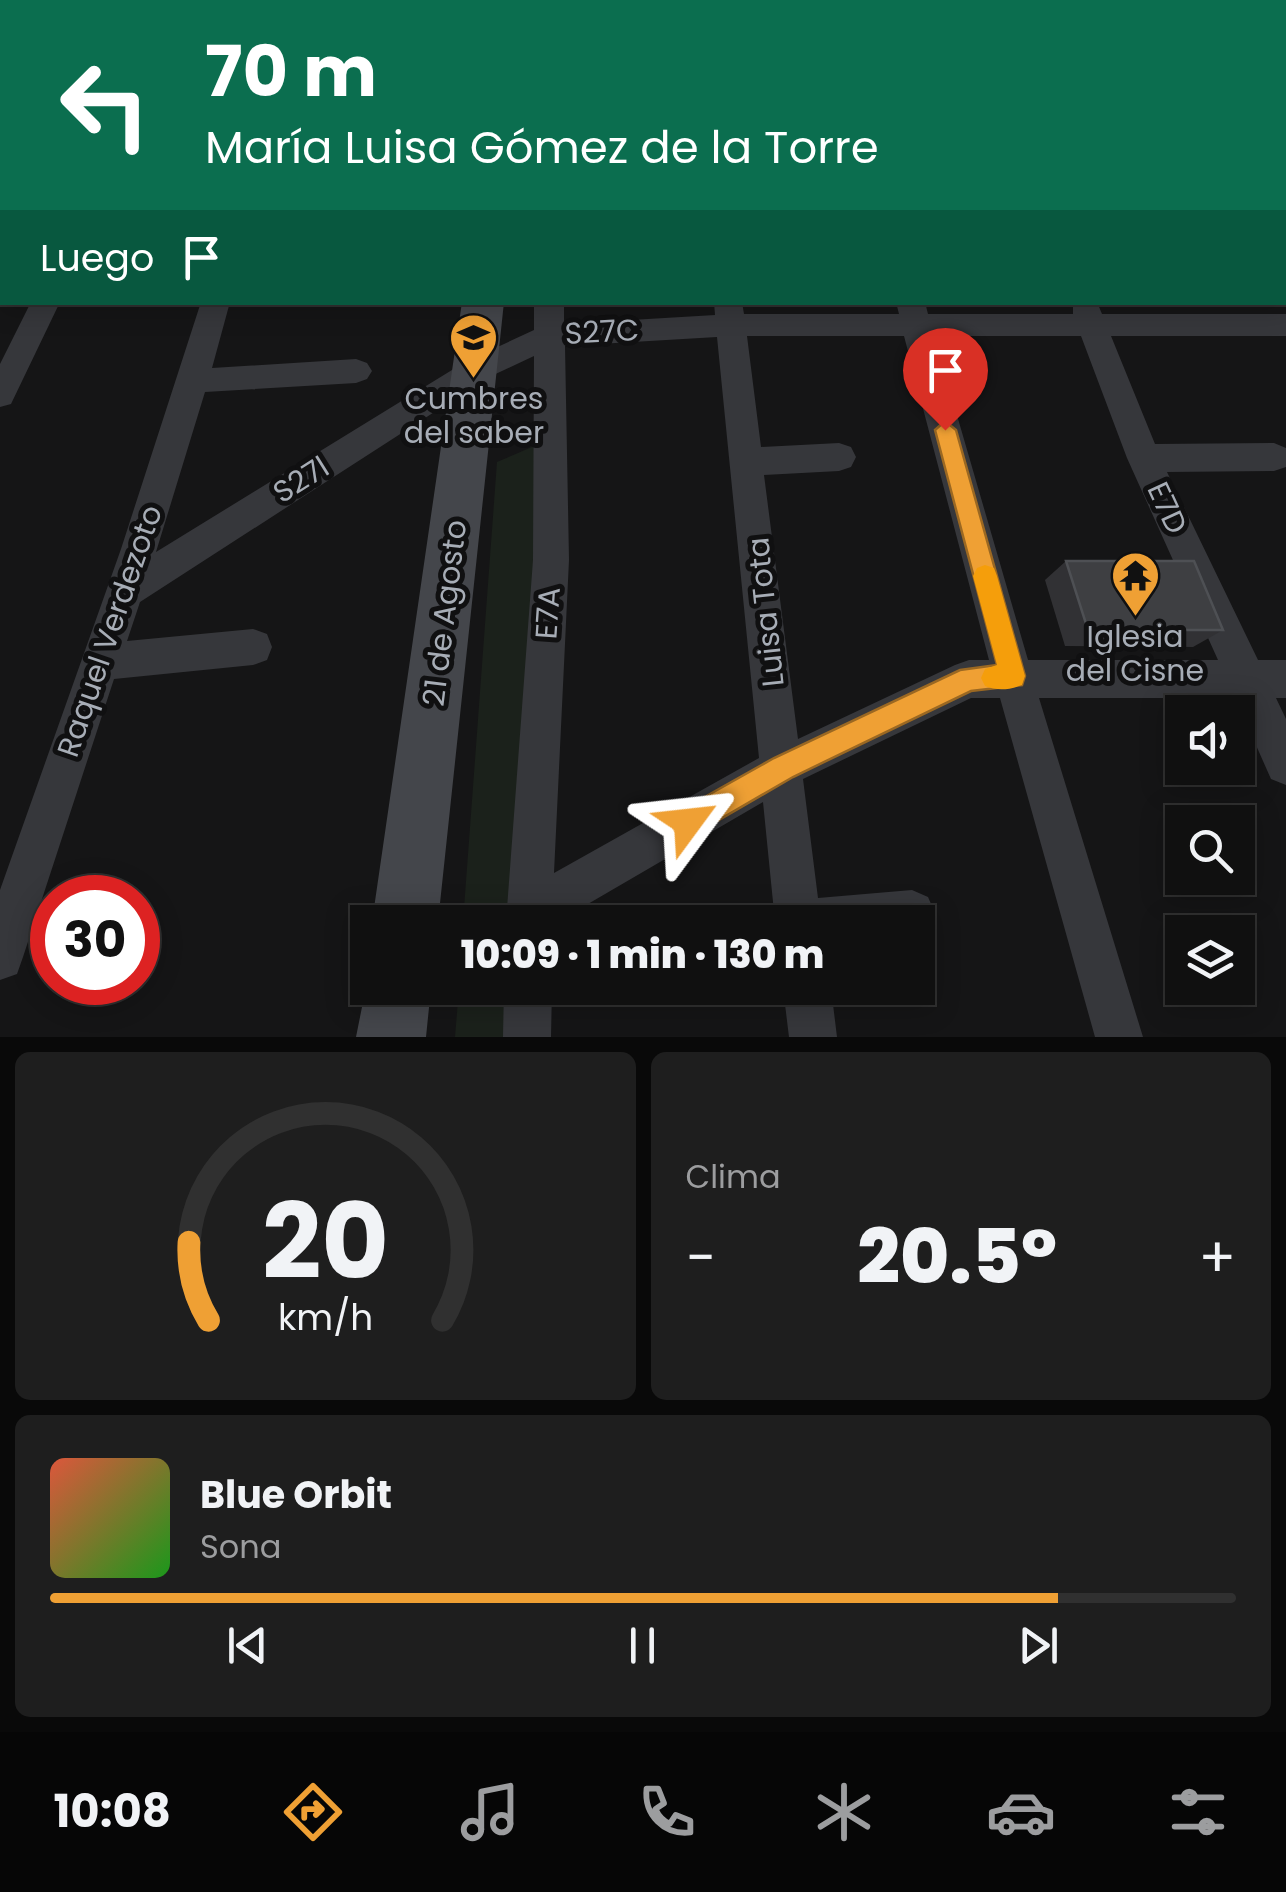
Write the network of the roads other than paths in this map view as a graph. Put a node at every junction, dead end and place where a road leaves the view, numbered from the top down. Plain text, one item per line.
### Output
1 (45, 305) edge
2 (215, 305) edge
3 (483, 305) edge
4 (913, 313) edge
5 (730, 314) edge
6 (1088, 314) edge
7 (550, 319) edge
8 (1286, 325) edge
9 (476, 370) junction
10 (356, 371) dead end
11 (193, 380) junction
12 (0, 396) edge
13 (840, 457) dead end
14 (1274, 457) dead end
15 (1144, 458) junction
16 (749, 462) junction
17 (127, 590) junction
18 (253, 647) dead end
19 (98, 662) junction
20 (1012, 676) junction
21 (1286, 678) edge
22 (1246, 679) junction
23 (1286, 764) edge
24 (783, 768) junction
25 (408, 905) edge
26 (530, 905) edge
27 (551, 905) edge
28 (796, 905) edge
29 (0, 957) edge
30 (395, 1005) edge
31 (528, 1005) edge
32 (809, 1005) edge
33 (391, 1037) edge
34 (528, 1037) edge
35 (813, 1037) edge
36 (1119, 1037) edge

1 - 12 street
2 - 11 street, Raquel Verdezoto
3 - 9 street, 21 de Agosto
4 - 5 street, S27C
4 - 6 street, S27C
4 - 20 street
5 - 7 street, S27C
5 - 16 street, Luisa Tota
6 - 8 street, S27C
6 - 15 street, E7D
7 - 9 street, S27C
7 - 26 street, E7A
9 - 17 street, S27l
9 - 25 street, 21 de Agosto
10 - 11 street
11 - 17 street, Raquel Verdezoto
13 - 16 street
14 - 15 street
15 - 22 street, E7D
16 - 24 street, Luisa Tota
17 - 19 street, Raquel Verdezoto
18 - 19 street
19 - 29 street, Raquel Verdezoto
20 - 22 street
20 - 24 street
20 - 36 street
21 - 22 street
22 - 23 street, E7D
24 - 27 street
24 - 28 street, Luisa Tota
30 - 33 street
31 - 34 street
32 - 35 street

